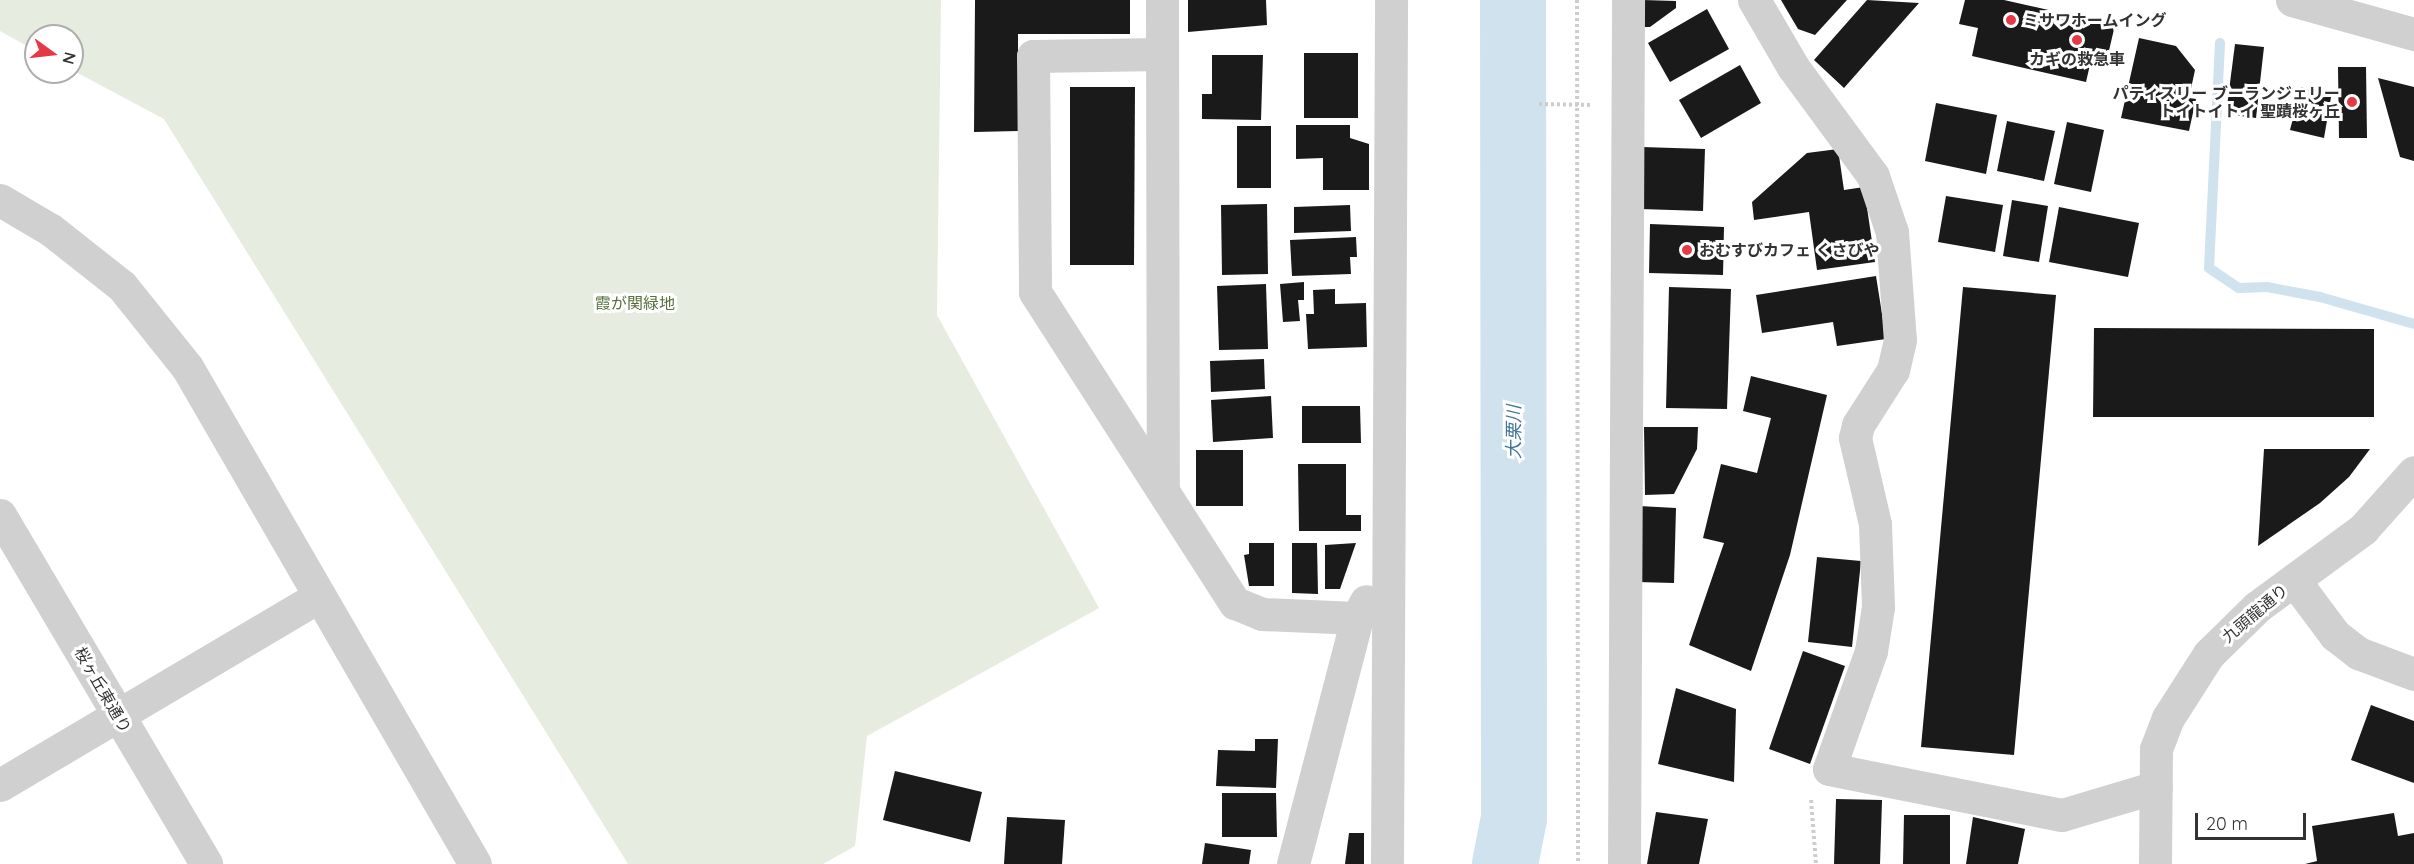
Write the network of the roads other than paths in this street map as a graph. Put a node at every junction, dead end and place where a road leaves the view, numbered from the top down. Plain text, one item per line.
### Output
1 (1162, 0) edge
2 (1391, 0) edge
3 (1628, 0) edge
4 (1754, 0) edge
5 (2292, 0) edge
6 (2414, 34) edge
7 (1162, 54) junction
8 (0, 200) edge
9 (2414, 472) edge
10 (1162, 486) junction
11 (0, 515) edge
12 (1385, 568) junction
13 (2294, 580) junction
14 (319, 596) junction
15 (1357, 618) junction
16 (2414, 674) edge
17 (119, 716) junction
18 (0, 785) edge
19 (2156, 787) junction
20 (206, 864) edge
21 (475, 864) edge
22 (1293, 864) edge
23 (1387, 864) edge
24 (1624, 864) edge
25 (2155, 864) edge

1 - 7 street
2 - 12 street
3 - 24 street
4 - 19 street
5 - 6 street
7 - 10 street
7 - 10 street
8 - 14 street
9 - 13 street, 九頭龍通り
10 - 15 street
11 - 17 street, 桜ヶ丘東通り
12 - 15 street
12 - 23 street
13 - 16 street
13 - 19 street, 九頭龍通り
14 - 17 street
14 - 21 street
15 - 22 street
17 - 18 street
17 - 20 street, 桜ヶ丘東通り
19 - 25 street, 九頭龍通り

